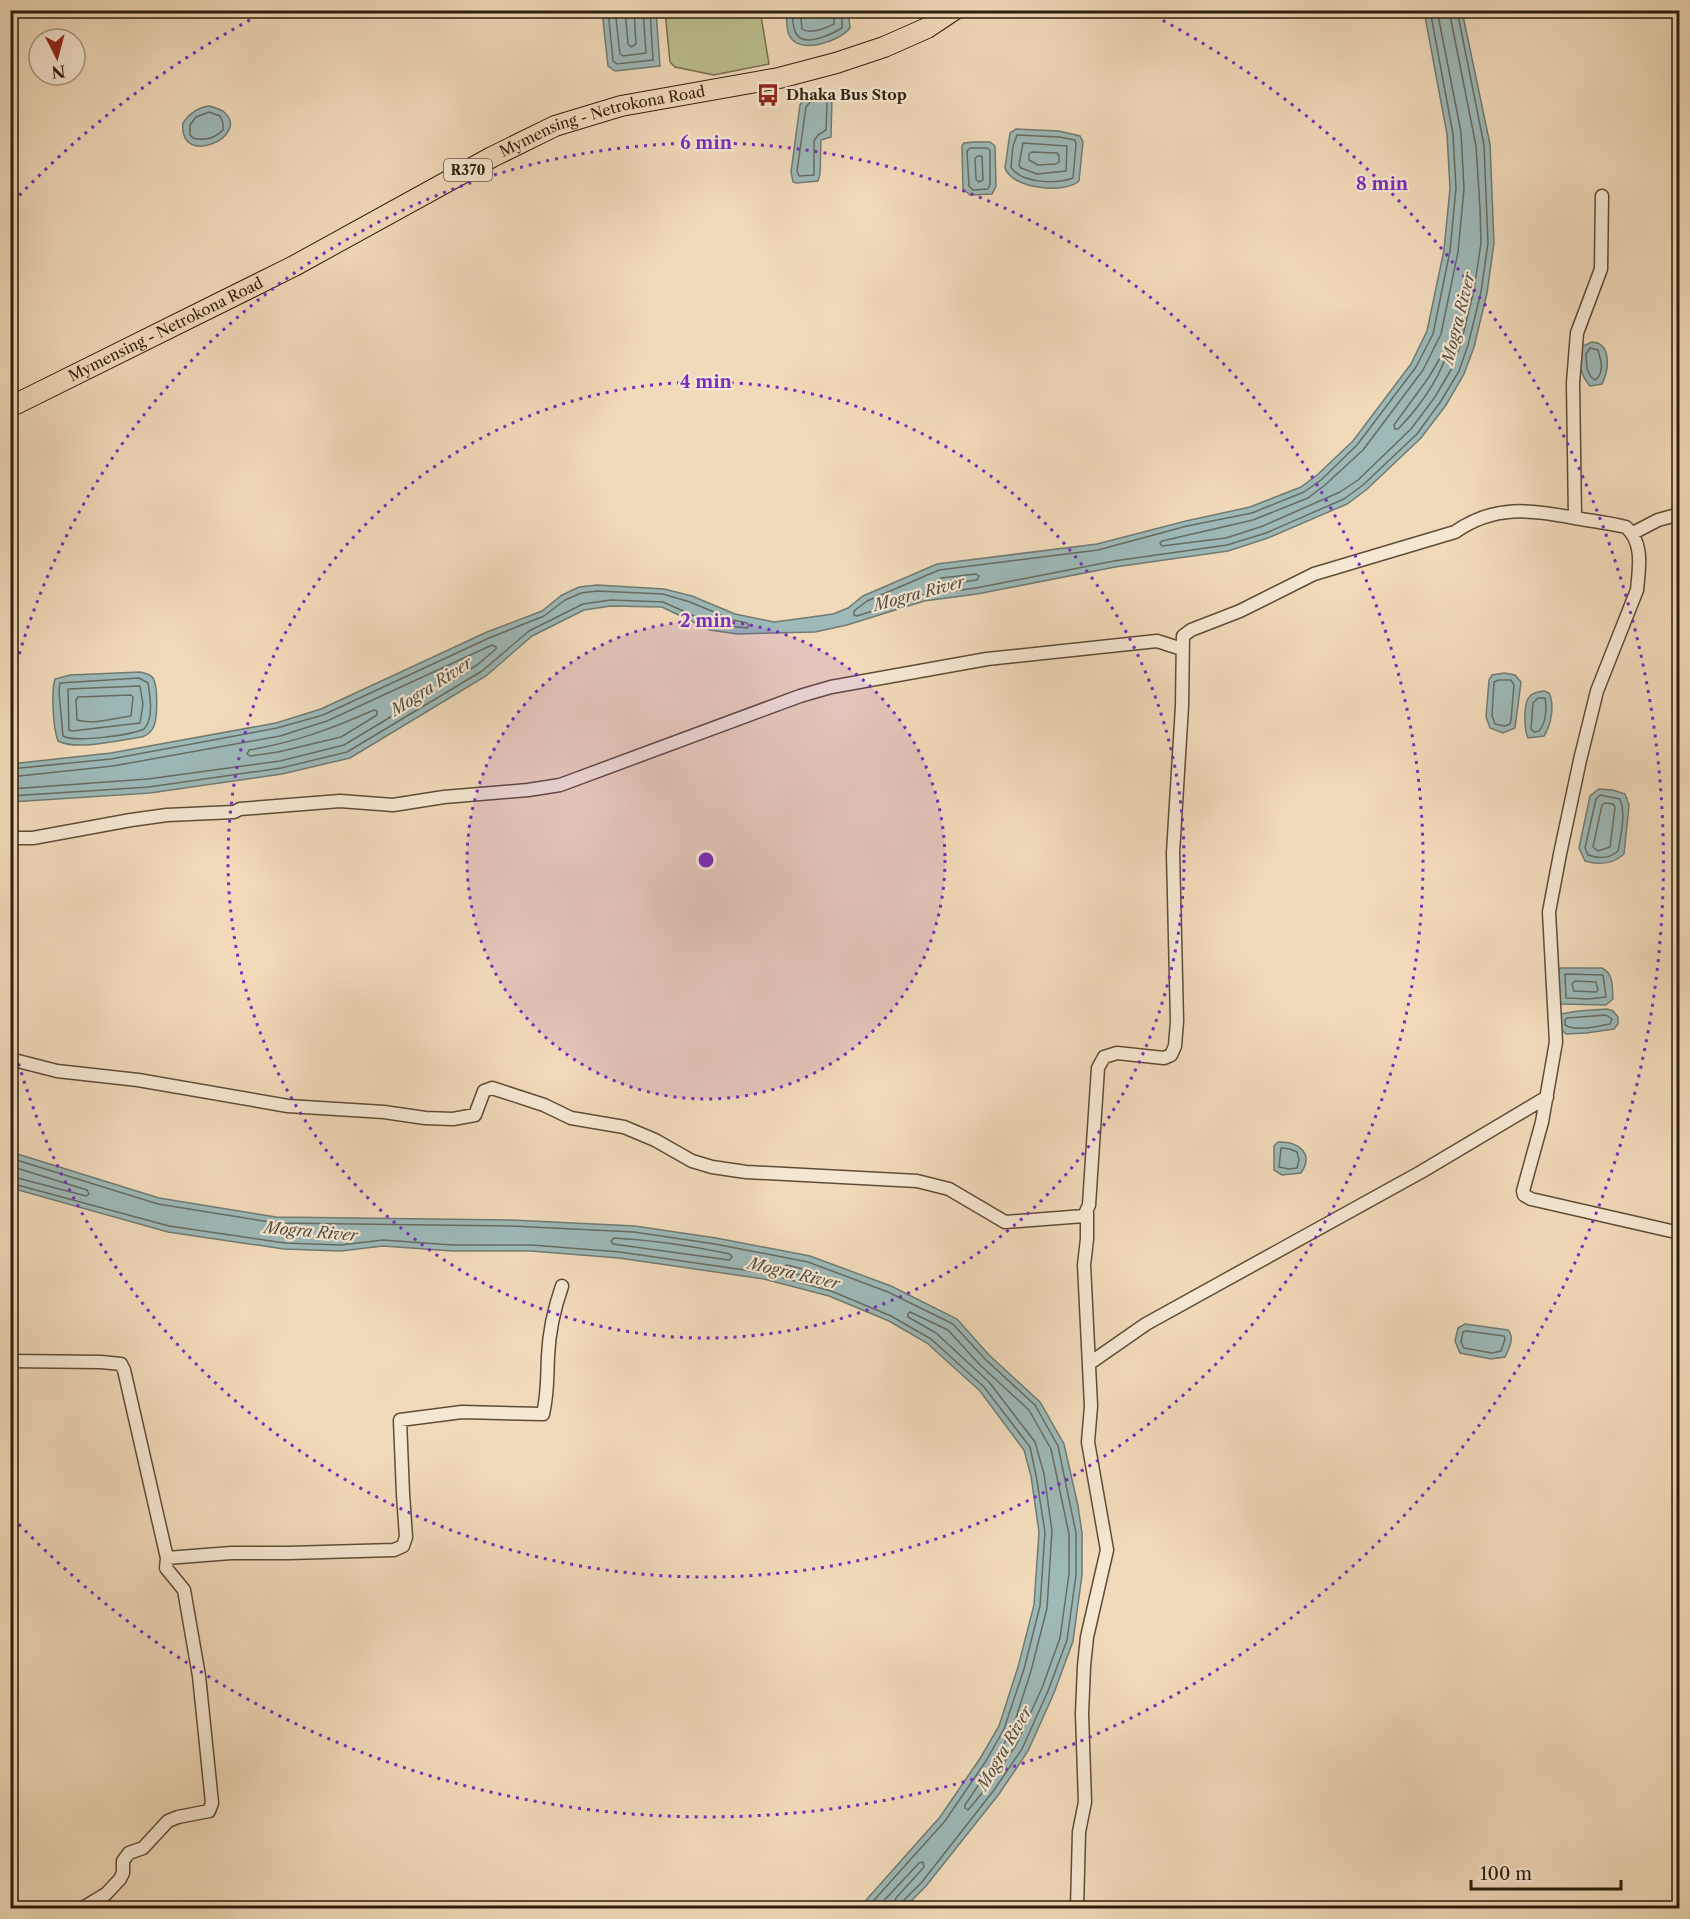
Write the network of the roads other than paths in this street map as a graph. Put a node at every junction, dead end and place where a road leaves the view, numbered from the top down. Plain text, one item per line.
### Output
1 (954, 10) edge
2 (1602, 196) dead end
3 (10, 407) edge
4 (1680, 514) edge
5 (1575, 518) junction
6 (1633, 533) junction
7 (1182, 649) junction
8 (10, 838) edge
9 (10, 1059) edge
10 (1546, 1097) junction
11 (1087, 1212) junction
12 (1680, 1233) edge
13 (562, 1286) dead end
14 (10, 1361) edge
15 (1090, 1363) junction
16 (167, 1558) junction
17 (83, 1908) edge
18 (1077, 1908) edge

1 - 3 main road, Mymensing - Netrokona Road / R370
2 - 5 street
4 - 6 street
5 - 6 street
5 - 7 street
6 - 10 street
7 - 8 street
7 - 11 street
9 - 11 street
10 - 12 street
10 - 15 street
11 - 15 street
13 - 16 street
14 - 16 street
15 - 18 street
16 - 17 street

